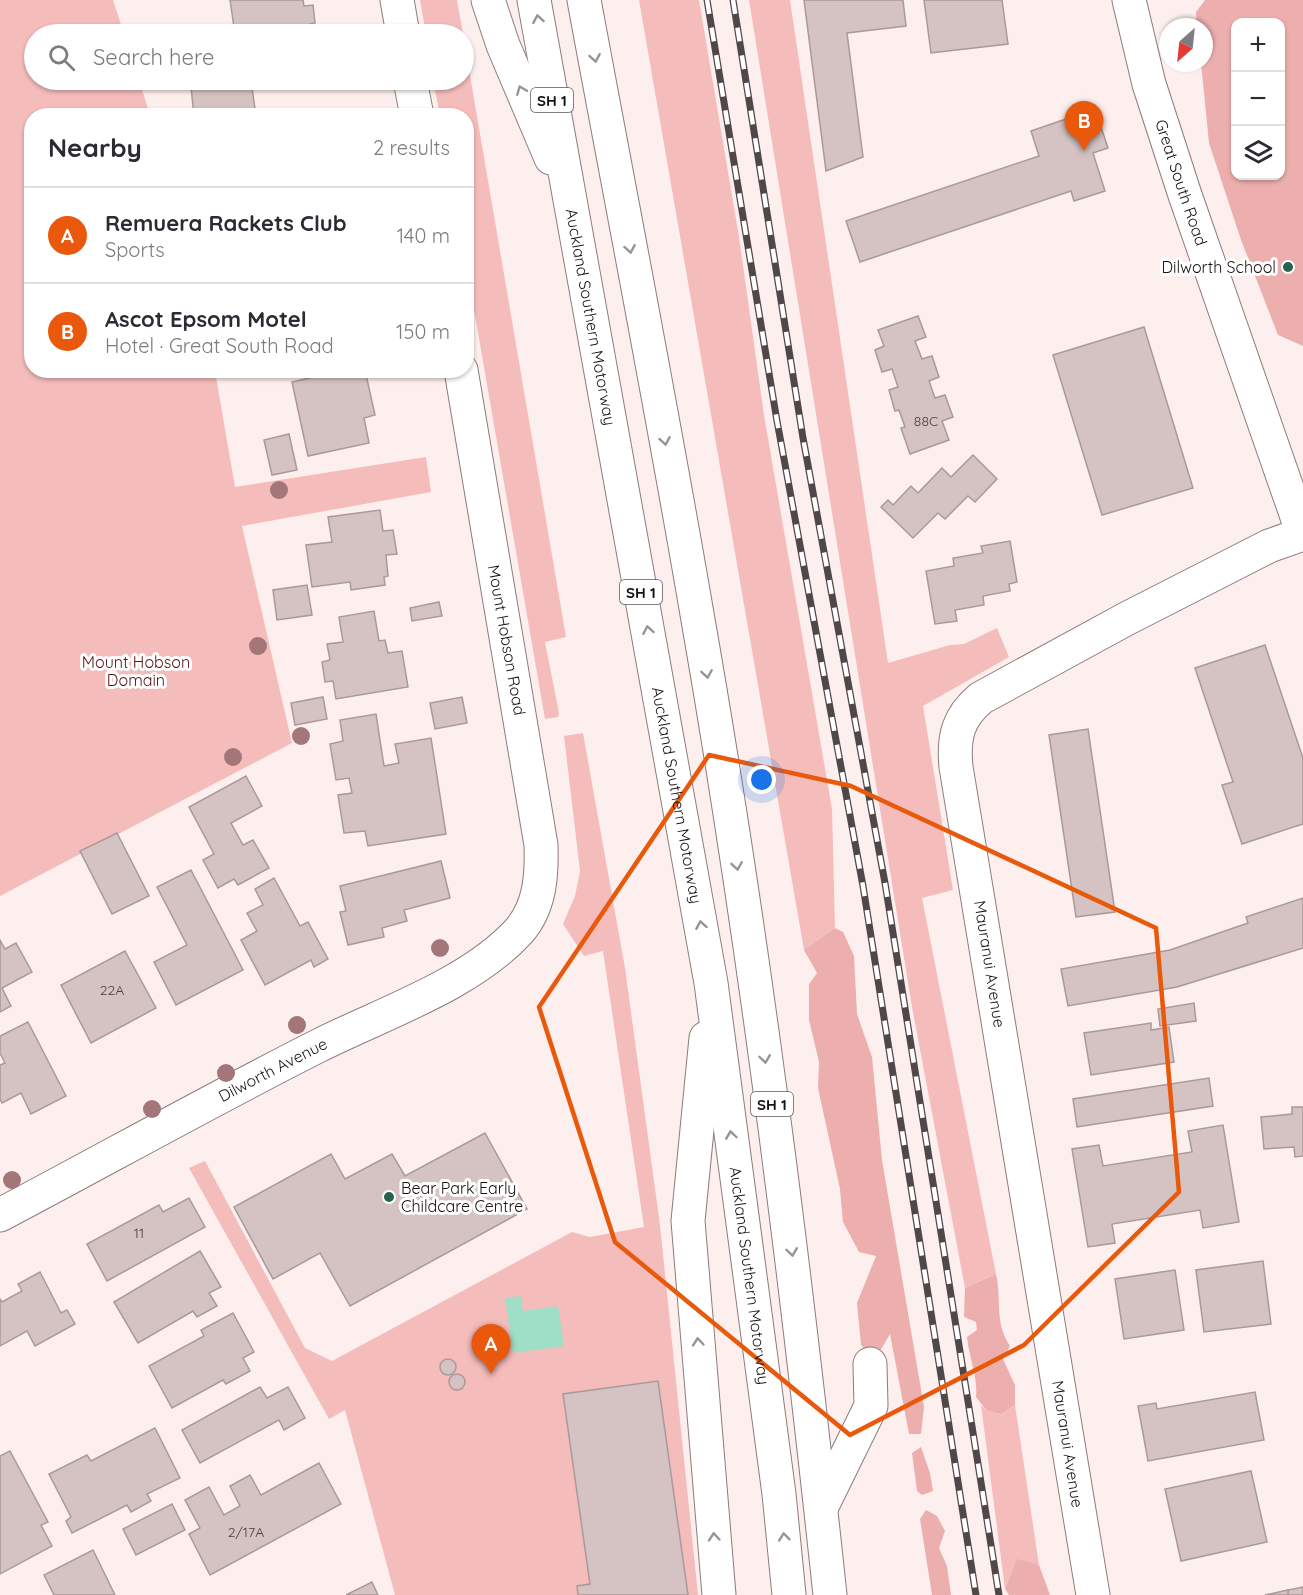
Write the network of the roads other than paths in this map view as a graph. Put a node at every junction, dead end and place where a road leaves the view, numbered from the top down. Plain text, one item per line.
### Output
1 (397, 0) edge
2 (488, 0) edge
3 (534, 0) edge
4 (584, 0) edge
5 (1129, 0) edge
6 (401, 24) edge
7 (412, 90) edge
8 (415, 108) edge
9 (570, 201) junction
10 (462, 378) edge
11 (1303, 534) edge
12 (532, 910) joint
13 (711, 983) junction
14 (0, 1215) edge
15 (870, 1364) dead end
16 (821, 1508) junction
17 (719, 1595) edge
18 (789, 1595) edge
19 (830, 1595) edge
20 (1093, 1595) edge

1 - 6 main road
9 -> 2 main road
9 -> 3 main road, Auckland Southern Motorway / SH 1
4 -> 16 main road, SH 1
5 - 11 main road, Great South Road
7 - 8 main road
13 -> 9 main road, Auckland Southern Motorway / SH 1
10 - 12 main road, Mount Hobson Road
11 - 20 main road, Mauranui Avenue
12 - 14 main road, Dilworth Avenue
17 -> 13 main road
18 -> 13 main road, Auckland Southern Motorway / SH 1
15 - 16 main road
16 - 19 main road, SH 1

